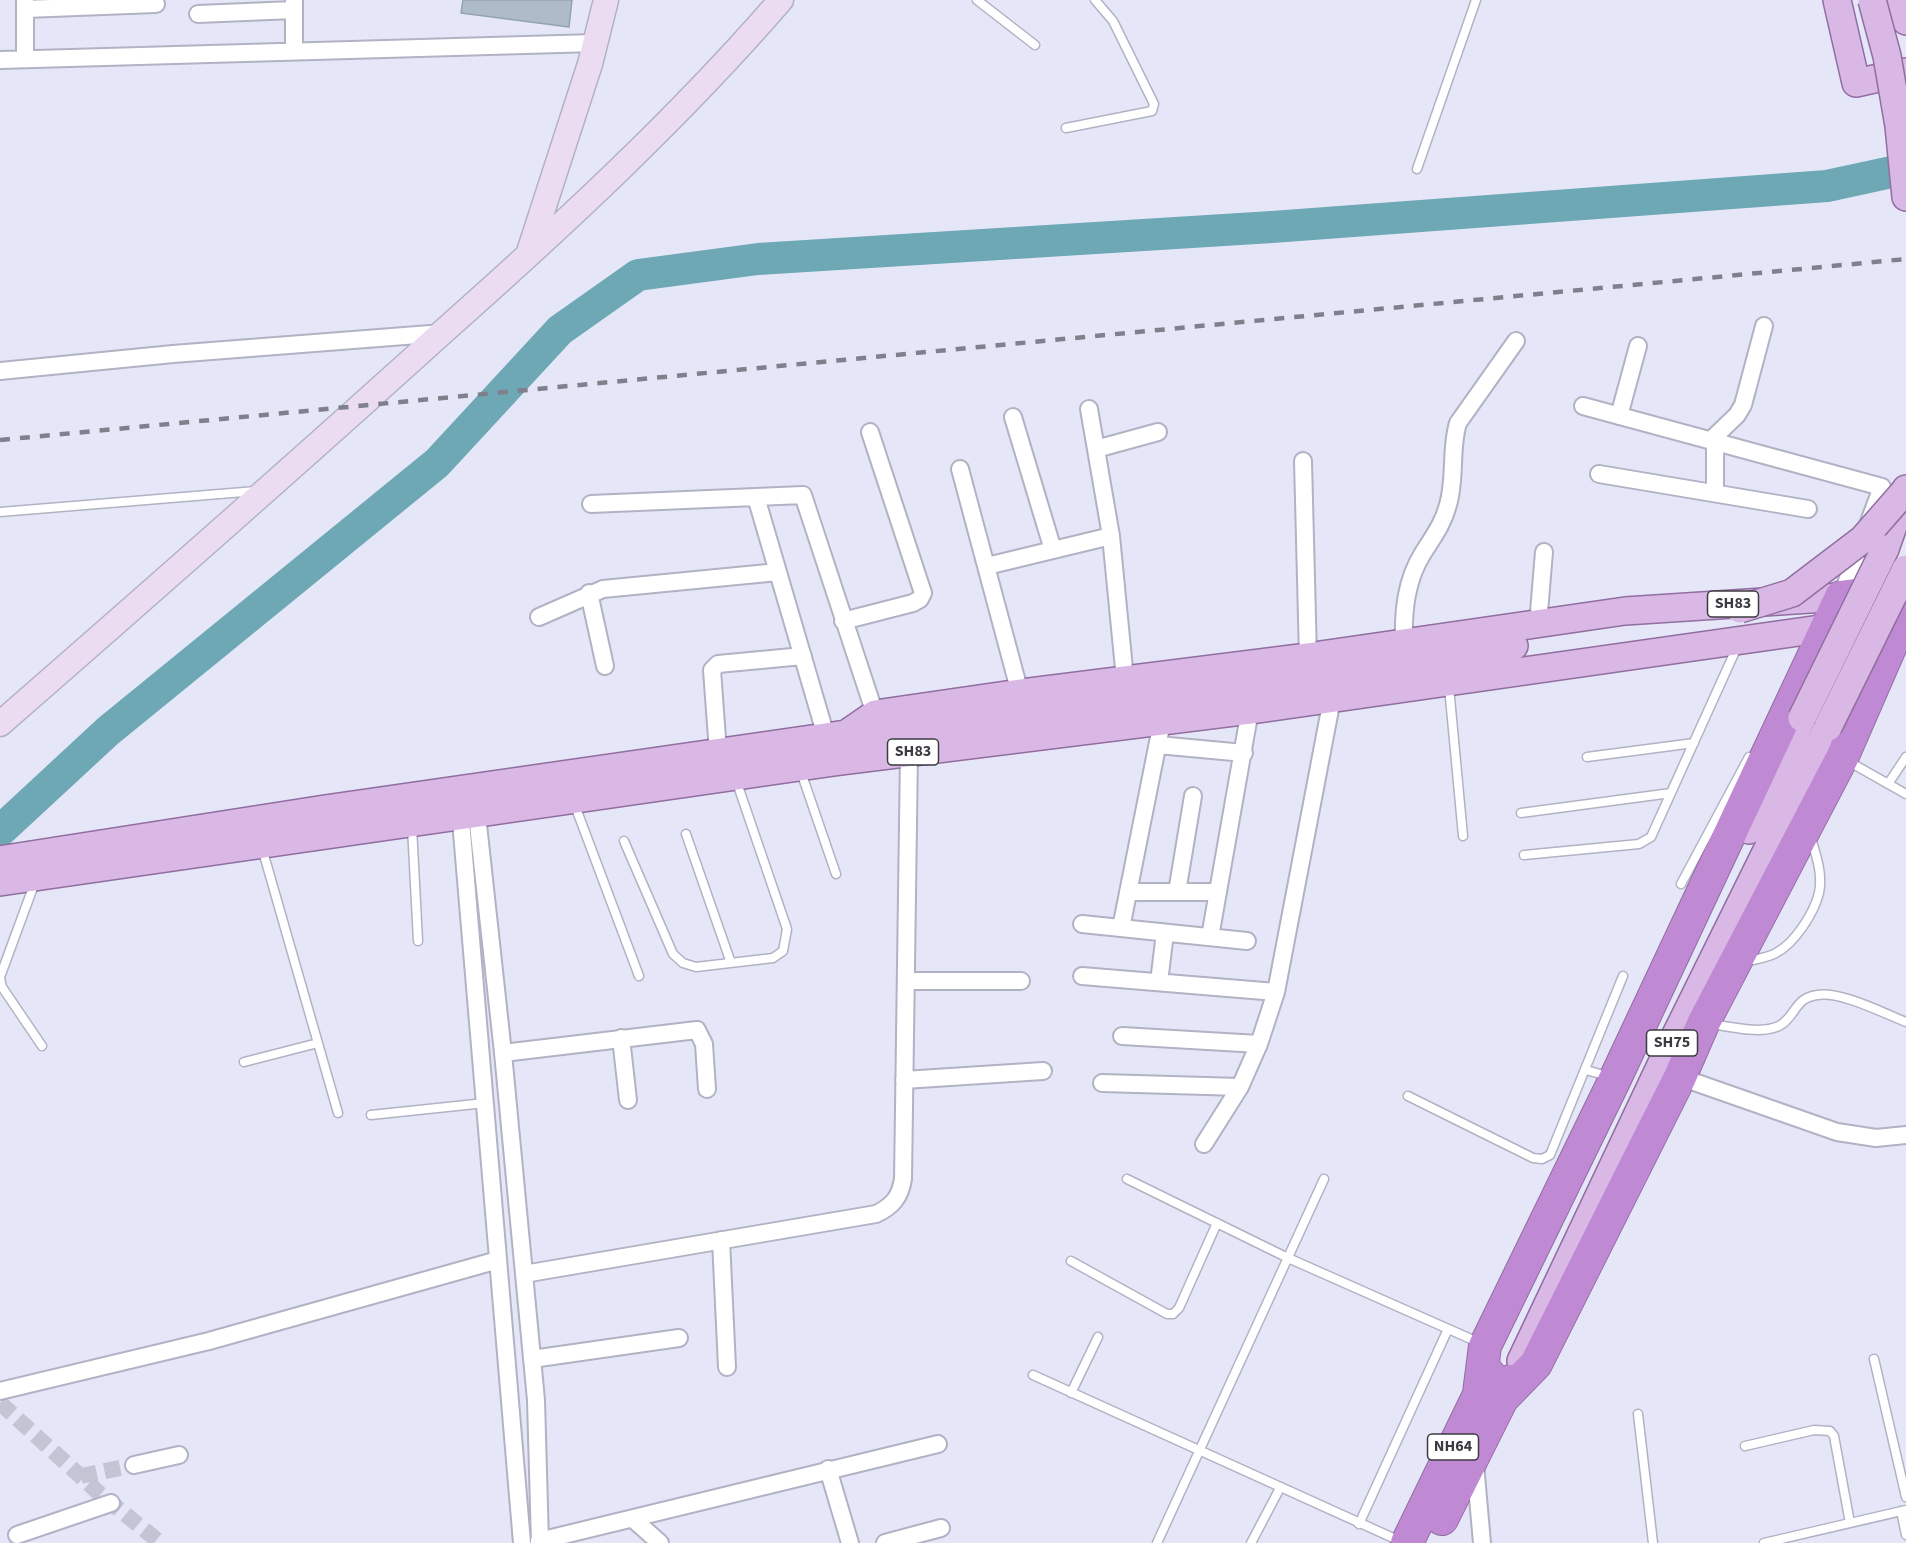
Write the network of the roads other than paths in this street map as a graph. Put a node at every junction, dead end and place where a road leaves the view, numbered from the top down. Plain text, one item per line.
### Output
1 (606, 0) edge
2 (781, 0) edge
3 (977, 0) edge
4 (1095, 0) edge
5 (1476, 0) edge
6 (1837, 0) edge
7 (1872, 0) edge
8 (1900, 0) edge
9 (25, 4) edge
10 (156, 4) dead end
11 (294, 5) edge
12 (198, 14) dead end
13 (1906, 21) edge
14 (595, 43) junction
15 (1035, 45) dead end
16 (294, 51) junction
17 (25, 59) junction
18 (0, 60) edge
19 (1906, 72) edge
20 (1066, 128) dead end
21 (1417, 169) dead end
22 (1906, 197) edge
23 (528, 257) junction
24 (1764, 326) dead end
25 (443, 333) junction
26 (1516, 341) dead end
27 (1638, 346) dead end
28 (0, 371) edge
29 (1583, 406) dead end
30 (1089, 409) dead end
31 (1619, 416) junction
32 (1013, 417) dead end
33 (870, 432) dead end
34 (1158, 432) dead end
35 (1713, 441) junction
36 (1096, 449) junction
37 (1303, 461) dead end
38 (960, 470) dead end
39 (1599, 474) dead end
40 (268, 490) junction
41 (1906, 490) edge
42 (1715, 493) junction
43 (756, 497) junction
44 (591, 504) dead end
45 (1808, 509) dead end
46 (0, 512) edge
47 (1111, 536) junction
48 (1053, 550) junction
49 (1544, 552) dead end
50 (987, 566) junction
51 (1906, 569) edge
52 (778, 572) junction
53 (1906, 589) edge
54 (589, 593) junction
55 (1840, 597) junction
56 (539, 617) dead end
57 (843, 621) junction
58 (1904, 622) edge
59 (1538, 624) junction
60 (1827, 628) junction
61 (1741, 640) junction
62 (1404, 642) junction
63 (802, 656) junction
64 (1308, 657) junction
65 (605, 666) dead end
66 (1125, 680) junction
67 (1449, 683) junction
68 (1020, 693) junction
69 (1332, 699) junction
70 (1250, 710) junction
71 (875, 714) junction
72 (0, 724) edge
73 (1776, 731) junction
74 (1160, 733) junction
75 (836, 735) junction
76 (1694, 743) junction
77 (718, 752) junction
78 (909, 753) junction
79 (1244, 753) junction
80 (1906, 757) edge
81 (1587, 758) dead end
82 (1842, 758) junction
83 (800, 767) junction
84 (734, 776) junction
85 (1888, 784) junction
86 (1671, 793) junction
87 (1906, 794) edge
88 (1193, 796) dead end
89 (572, 800) junction
90 (467, 801) junction
91 (1521, 813) dead end
92 (412, 822) junction
93 (1807, 825) junction
94 (686, 834) dead end
95 (1463, 836) dead end
96 (624, 842) dead end
97 (261, 845) junction
98 (1524, 855) dead end
99 (0, 860) edge
100 (836, 874) dead end
101 (37, 877) junction
102 (0, 882) edge
103 (1681, 884) dead end
104 (1218, 891) junction
105 (1128, 892) junction
106 (1176, 892) junction
107 (1082, 924) dead end
108 (1121, 928) junction
109 (1165, 933) junction
110 (1210, 937) junction
111 (418, 941) dead end
112 (1247, 941) dead end
113 (731, 963) junction
114 (1733, 966) junction
115 (639, 976) dead end
116 (1082, 976) dead end
117 (1623, 976) dead end
118 (0, 978) edge
119 (906, 981) junction
120 (1021, 981) dead end
121 (1159, 982) junction
122 (1276, 992) junction
123 (1906, 1022) edge
124 (1703, 1024) junction
125 (1122, 1036) dead end
126 (621, 1038) junction
127 (318, 1043) junction
128 (1259, 1044) junction
129 (42, 1046) dead end
130 (503, 1053) junction
131 (244, 1062) dead end
132 (1586, 1070) junction
133 (1043, 1071) dead end
134 (1680, 1077) junction
135 (1615, 1078) junction
136 (904, 1080) junction
137 (1102, 1083) dead end
138 (1240, 1087) junction
139 (707, 1089) dead end
140 (1408, 1096) dead end
141 (628, 1100) dead end
142 (485, 1103) junction
143 (338, 1113) dead end
144 (371, 1115) dead end
145 (1906, 1135) edge
146 (1204, 1144) dead end
147 (1127, 1179) dead end
148 (1324, 1179) dead end
149 (1217, 1223) junction
150 (721, 1240) junction
151 (1288, 1258) junction
152 (498, 1260) junction
153 (1071, 1261) dead end
154 (524, 1274) junction
155 (1448, 1329) junction
156 (1098, 1337) dead end
157 (679, 1338) dead end
158 (1502, 1352) junction
159 (532, 1359) junction
160 (1874, 1359) dead end
161 (727, 1367) dead end
162 (1033, 1375) dead end
163 (0, 1391) edge
164 (1071, 1393) junction
165 (1490, 1396) junction
166 (1638, 1414) dead end
167 (938, 1444) dead end
168 (1745, 1446) dead end
169 (1199, 1452) junction
170 (1474, 1454) junction
171 (179, 1455) dead end
172 (134, 1465) tunnel mouth
173 (828, 1469) junction
174 (1280, 1488) junction
175 (1906, 1497) edge
176 (111, 1503) dead end
177 (1903, 1510) edge
178 (633, 1519) junction
179 (1850, 1523) junction
180 (1359, 1524) junction
181 (941, 1528) dead end
182 (17, 1535) dead end
183 (1906, 1535) edge
184 (588, 1537) edge
185 (539, 1542) edge
186 (522, 1543) edge
187 (660, 1543) edge
188 (850, 1543) edge
189 (885, 1543) edge
190 (1157, 1543) edge
191 (1251, 1543) edge
192 (1406, 1543) edge
193 (1430, 1543) edge
194 (1482, 1543) edge
195 (1653, 1543) edge
196 (1766, 1543) edge

1 - 14 street
2 - 23 street
3 - 15 lane
4 - 20 lane
5 - 21 lane
6 - 19 main road
7 - 22 main road, bridge
8 - 13 main road
9 - 10 street
9 - 17 street
11 - 12 street
11 - 16 street
14 - 16 street
14 - 23 street
16 - 17 street
17 - 18 street
23 - 25 street
24 - 35 street
25 - 28 street
25 - 40 street
26 - 62 street
27 - 31 street
29 - 31 street
30 - 36 street
31 - 35 street
32 - 48 street
33 - 57 street
34 - 36 street
35 - 42 street
35 - 55 street
36 - 47 street
37 - 64 street
38 - 50 street
39 - 42 street
40 - 46 lane
40 - 72 street
41 - 73 main road, SH75, bridge
41 - 75 main road, bridge
42 - 45 street
43 - 44 street
43 - 52 street
43 - 57 street
47 - 48 street
47 - 66 street
48 - 50 street
49 - 59 street
50 - 68 street
51 - 158 main road, SH75, bridge
52 - 54 street
52 - 63 street
53 - 55 highway
54 - 56 street
54 - 65 street
55 - 59 main road, SH83
55 - 60 highway
57 - 71 street
58 - 60 highway
58 - 82 highway
59 - 62 main road, SH83
60 - 61 main road, SH83
60 - 73 highway
61 - 67 main road, SH83
61 - 76 lane
62 - 64 main road, SH83
63 - 75 street
63 - 77 street
64 - 66 main road, SH83
66 - 68 main road, SH83
67 - 69 main road, SH83
67 - 95 lane
68 - 71 main road, SH83
69 - 70 main road, SH83
69 - 122 street
70 - 74 main road, SH83
70 - 79 street
71 - 75 main road, SH83
73 - 103 lane
73 - 135 highway
73 - 158 main road, SH75
74 - 78 main road, SH83
74 - 79 street
74 - 105 street
75 - 77 main road, SH83
76 - 81 lane
76 - 86 lane
77 - 90 main road, SH83
78 - 83 main road, SH83
78 - 119 street
79 - 104 street
80 - 85 lane
82 - 85 lane
82 - 93 highway
83 - 84 main road, SH83
83 - 100 lane
84 - 89 main road, SH83
84 - 113 lane
85 - 87 lane
86 - 91 lane
86 - 98 lane
88 - 106 street
89 - 90 main road, SH83
89 - 115 lane
90 - 92 main road, SH83
90 - 99 main road, SH83
90 - 130 street
90 - 142 street
92 - 97 main road, SH83
92 - 111 lane
93 - 114 highway
93 - 114 lane
94 - 113 lane
96 - 113 lane
97 - 101 main road, SH83
97 - 127 lane
101 - 102 main road, SH83
101 - 118 lane
104 - 106 street
104 - 110 street
105 - 106 street
105 - 108 street
107 - 108 street
108 - 109 street
109 - 110 street
109 - 121 street
110 - 112 street
114 - 124 highway
116 - 121 street
117 - 132 lane
118 - 129 lane
119 - 120 street
119 - 136 street
121 - 122 street
122 - 128 street
123 - 124 lane
124 - 134 highway
125 - 128 street
126 - 130 street
126 - 139 street
126 - 141 street
127 - 131 lane
127 - 143 lane
128 - 138 street
130 - 154 street
132 - 135 lane
132 - 140 lane
133 - 136 street
134 - 145 street
134 - 165 highway
135 - 158 highway
136 - 150 street
137 - 138 street
138 - 146 street
142 - 144 lane
142 - 152 street
147 - 149 lane
148 - 151 lane
149 - 151 lane
149 - 153 lane
150 - 154 street
150 - 161 street
151 - 155 lane
151 - 169 lane
152 - 163 street
152 - 186 street
154 - 159 street
155 - 158 lane
155 - 180 lane
156 - 164 lane
157 - 159 street
158 - 165 highway, NH64
159 - 185 street
160 - 175 lane
162 - 164 lane
164 - 169 lane
165 - 170 highway, NH64
165 - 192 highway, NH64
166 - 195 lane
167 - 173 street
168 - 179 lane
169 - 174 lane
169 - 190 lane
170 - 193 highway, NH64
170 - 194 street
171 - 172 street
173 - 178 street
173 - 188 street
174 - 180 lane
174 - 191 lane
176 - 182 street
177 - 179 lane
177 - 183 lane
178 - 184 street
178 - 187 street
179 - 196 lane
180 - 192 lane
181 - 189 street
184 - 185 street

